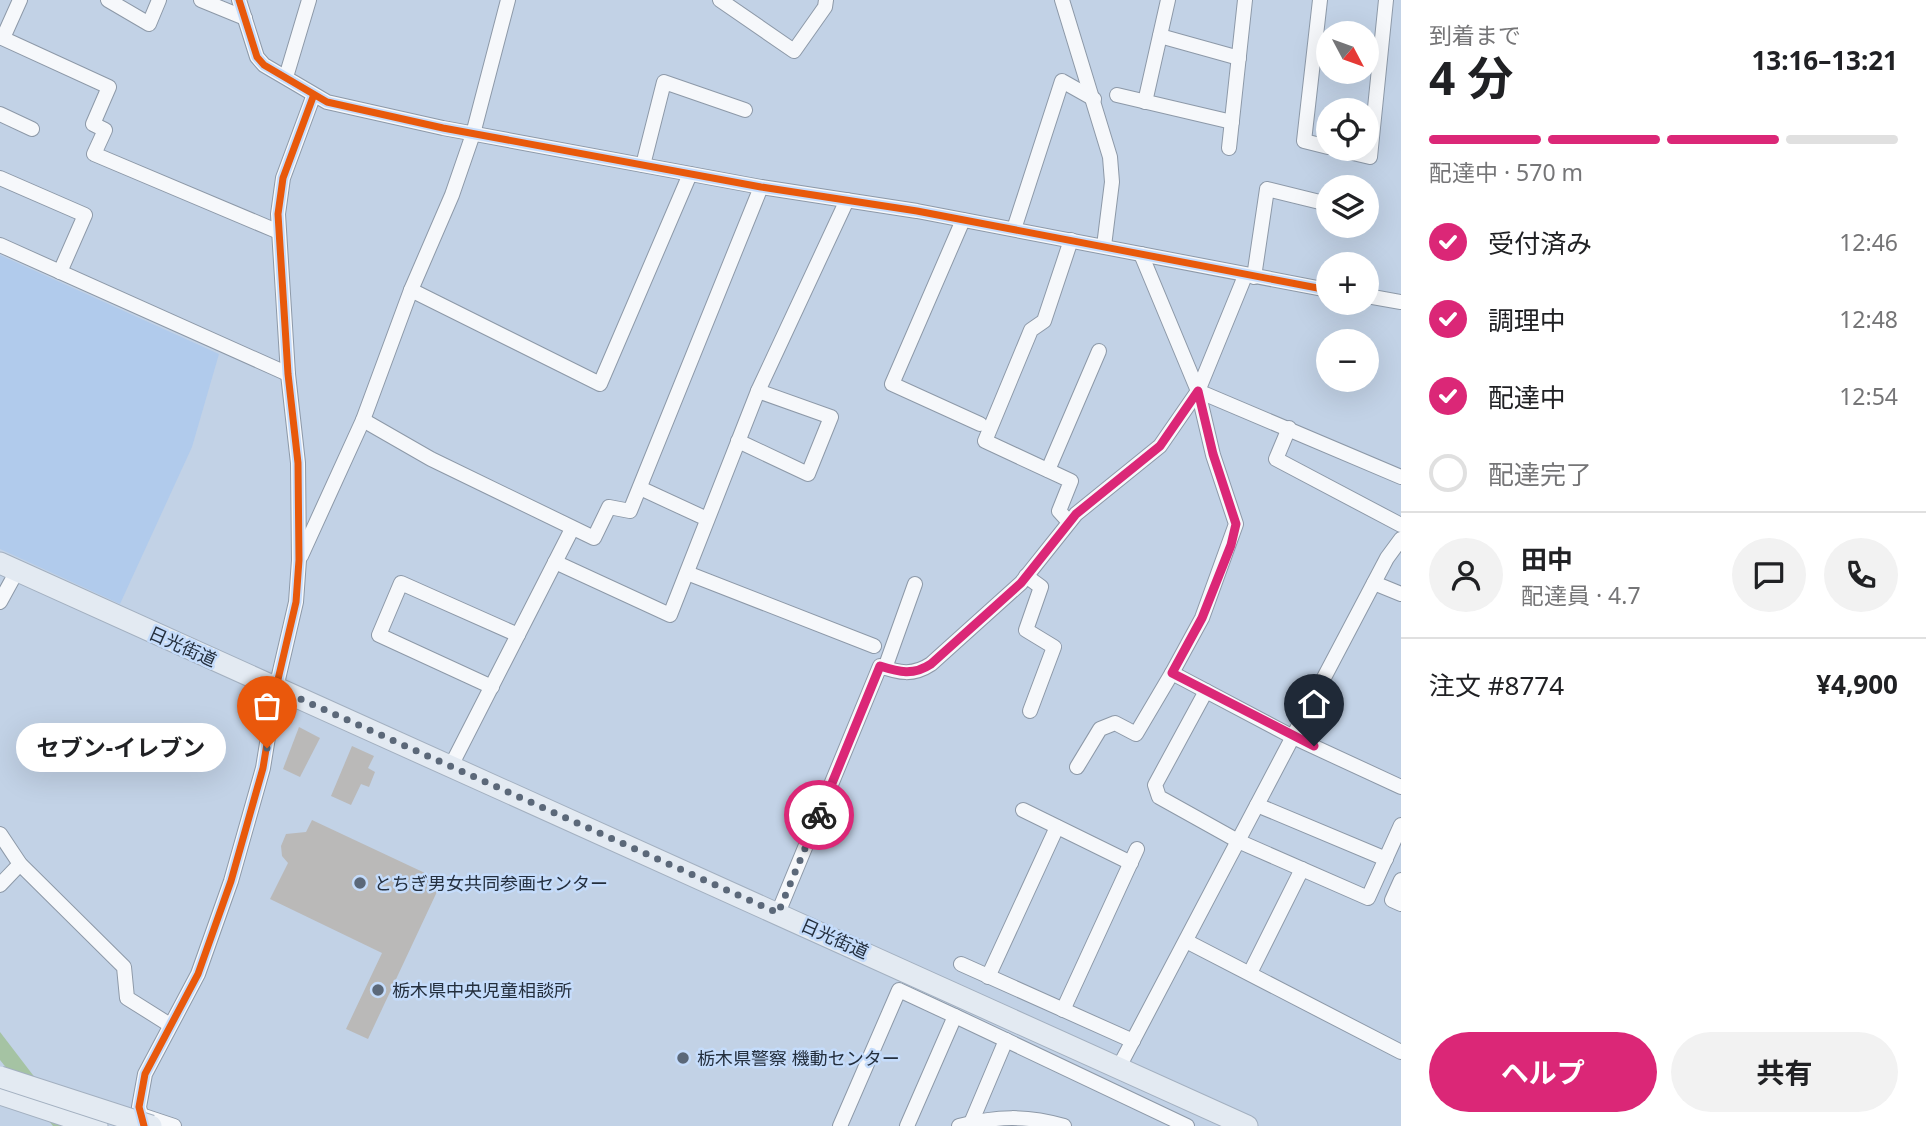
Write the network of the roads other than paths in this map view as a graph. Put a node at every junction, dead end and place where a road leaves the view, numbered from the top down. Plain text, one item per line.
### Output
1 (20, 0) edge
2 (108, 0) edge
3 (159, 0) edge
4 (201, 0) edge
5 (239, 0) edge
6 (309, 0) edge
7 (508, 0) edge
8 (720, 0) edge
9 (826, 0) edge
10 (1062, 0) edge
11 (1168, 0) edge
12 (1245, 0) edge
13 (1320, 0) edge
14 (1387, 0) edge
15 (245, 18) junction
16 (1160, 36) junction
17 (2, 38) edge
18 (1239, 58) junction
19 (286, 78) junction
20 (1117, 95) dead end
21 (313, 97) junction
22 (1376, 98) edge
23 (1094, 99) junction
24 (1145, 102) junction
25 (745, 110) dead end
26 (0, 114) edge
27 (1232, 122) junction
28 (32, 129) dead end
29 (473, 134) junction
30 (1316, 144) edge
31 (1229, 148) dead end
32 (643, 165) junction
33 (690, 174) junction
34 (0, 178) edge
35 (761, 187) junction
36 (847, 200) junction
37 (1316, 201) edge
38 (963, 220) junction
39 (1014, 229) junction
40 (279, 232) junction
41 (1071, 240) junction
42 (0, 245) edge
43 (1104, 246) junction
44 (1141, 254) junction
45 (60, 272) junction
46 (1250, 277) junction
47 (1316, 288) edge
48 (411, 290) junction
49 (1379, 298) edge
50 (1401, 302) edge
51 (1099, 351) dead end
52 (288, 374) junction
53 (758, 391) junction
54 (1198, 391) junction
55 (363, 420) junction
56 (980, 424) dead end
57 (1289, 428) junction
58 (738, 441) junction
59 (1048, 470) junction
60 (1401, 477) edge
61 (640, 488) junction
62 (707, 519) junction
63 (1069, 522) junction
64 (1401, 525) edge
65 (572, 529) junction
66 (1401, 539) edge
67 (299, 560) junction
68 (555, 562) junction
69 (9, 567) edge
70 (687, 573) junction
71 (1026, 576) junction
72 (1374, 583) junction
73 (915, 584) dead end
74 (1401, 594) edge
75 (0, 603) edge
76 (518, 635) junction
77 (874, 646) dead end
78 (885, 668) junction
79 (1172, 673) junction
80 (492, 687) junction
81 (276, 688) junction
82 (1206, 691) junction
83 (1030, 711) dead end
84 (1293, 737) junction
85 (452, 764) junction
86 (1077, 767) dead end
87 (1401, 787) edge
88 (1257, 805) junction
89 (1023, 810) dead end
90 (1401, 825) edge
91 (1057, 827) junction
92 (0, 834) edge
93 (1238, 841) junction
94 (1386, 859) junction
95 (20, 864) junction
96 (1302, 869) junction
97 (1401, 880) edge
98 (0, 884) edge
99 (1401, 904) edge
100 (778, 913) junction
101 (1186, 940) junction
102 (961, 964) dead end
103 (1250, 973) junction
104 (988, 976) junction
105 (1063, 1010) junction
106 (955, 1016) junction
107 (170, 1025) junction
108 (1006, 1040) junction
109 (1133, 1041) junction
110 (1401, 1052) edge
111 (1119, 1068) junction
112 (0, 1069) edge
113 (0, 1077) edge
114 (0, 1094) edge
115 (0, 1103) edge
116 (145, 1122) edge
117 (965, 1124) edge
118 (69, 1126) edge
119 (97, 1126) edge
120 (174, 1126) edge
121 (840, 1126) edge
122 (907, 1126) edge
123 (1064, 1126) edge
124 (1187, 1126) edge
125 (1247, 1126) edge

1 - 17 street
2 - 3 street
4 - 15 street
5 - 15 street
6 - 19 street
7 - 29 street
8 - 9 street
10 - 23 street
11 - 16 street
12 - 18 street
13 - 30 street
14 - 22 street
15 - 19 street
16 - 18 street
16 - 24 street
17 - 40 street
18 - 27 street
19 - 21 street
20 - 24 street
21 - 29 street
21 - 40 street
23 - 39 street
23 - 43 street
24 - 27 street
25 - 32 street
26 - 28 street
27 - 31 street
29 - 32 street
29 - 48 street
32 - 33 street
33 - 35 street
33 - 48 street
34 - 45 street
35 - 36 street
35 - 61 street
36 - 38 street
36 - 53 street
37 - 46 street
38 - 39 street
38 - 56 street
39 - 41 street
40 - 52 street
41 - 43 street
41 - 59 street
42 - 45 street
43 - 44 street
44 - 46 street
44 - 54 street
45 - 52 street
46 - 47 street
46 - 54 street
48 - 55 street
49 - 50 street
51 - 59 street
52 - 67 street
53 - 58 street
53 - 58 street
54 - 57 street
54 - 63 street
54 - 79 street
55 - 65 street
55 - 67 street
57 - 60 street
57 - 64 street
58 - 62 street
59 - 63 street
61 - 62 street
61 - 65 street
62 - 70 street
63 - 71 street
65 - 68 street
66 - 72 street
67 - 81 street
68 - 70 street
68 - 76 street
69 - 75 street
69 - 81 highway, 日光街道
70 - 77 street
71 - 78 street
71 - 83 street
72 - 74 street
72 - 84 street
73 - 78 street
76 - 80 street
76 - 80 street
78 - 100 street
79 - 82 street
79 - 86 street
80 - 85 street
81 - 85 highway, 日光街道
81 - 107 street
82 - 84 street
82 - 93 street
84 - 87 street
84 - 88 street
85 - 100 highway, 日光街道
88 - 93 street
88 - 94 street
89 - 91 street
90 - 94 street
91 - 104 street
91 - 105 street
92 - 95 street
93 - 96 street
93 - 101 street
94 - 96 street
95 - 98 street
95 - 107 street
96 - 103 street
97 - 99 street
100 - 111 highway, 日光街道
101 - 103 street
101 - 109 street
102 - 104 street
103 - 110 street
104 - 105 street
105 - 109 street
106 - 108 street
106 - 121 street
106 - 122 street
107 - 116 street
108 - 117 street
108 - 124 street
109 - 111 street
111 - 125 highway, 日光街道
112 - 116 street
113 - 116 highway, bridge
114 - 119 highway
115 - 118 street
116 - 120 street
117 - 123 street

